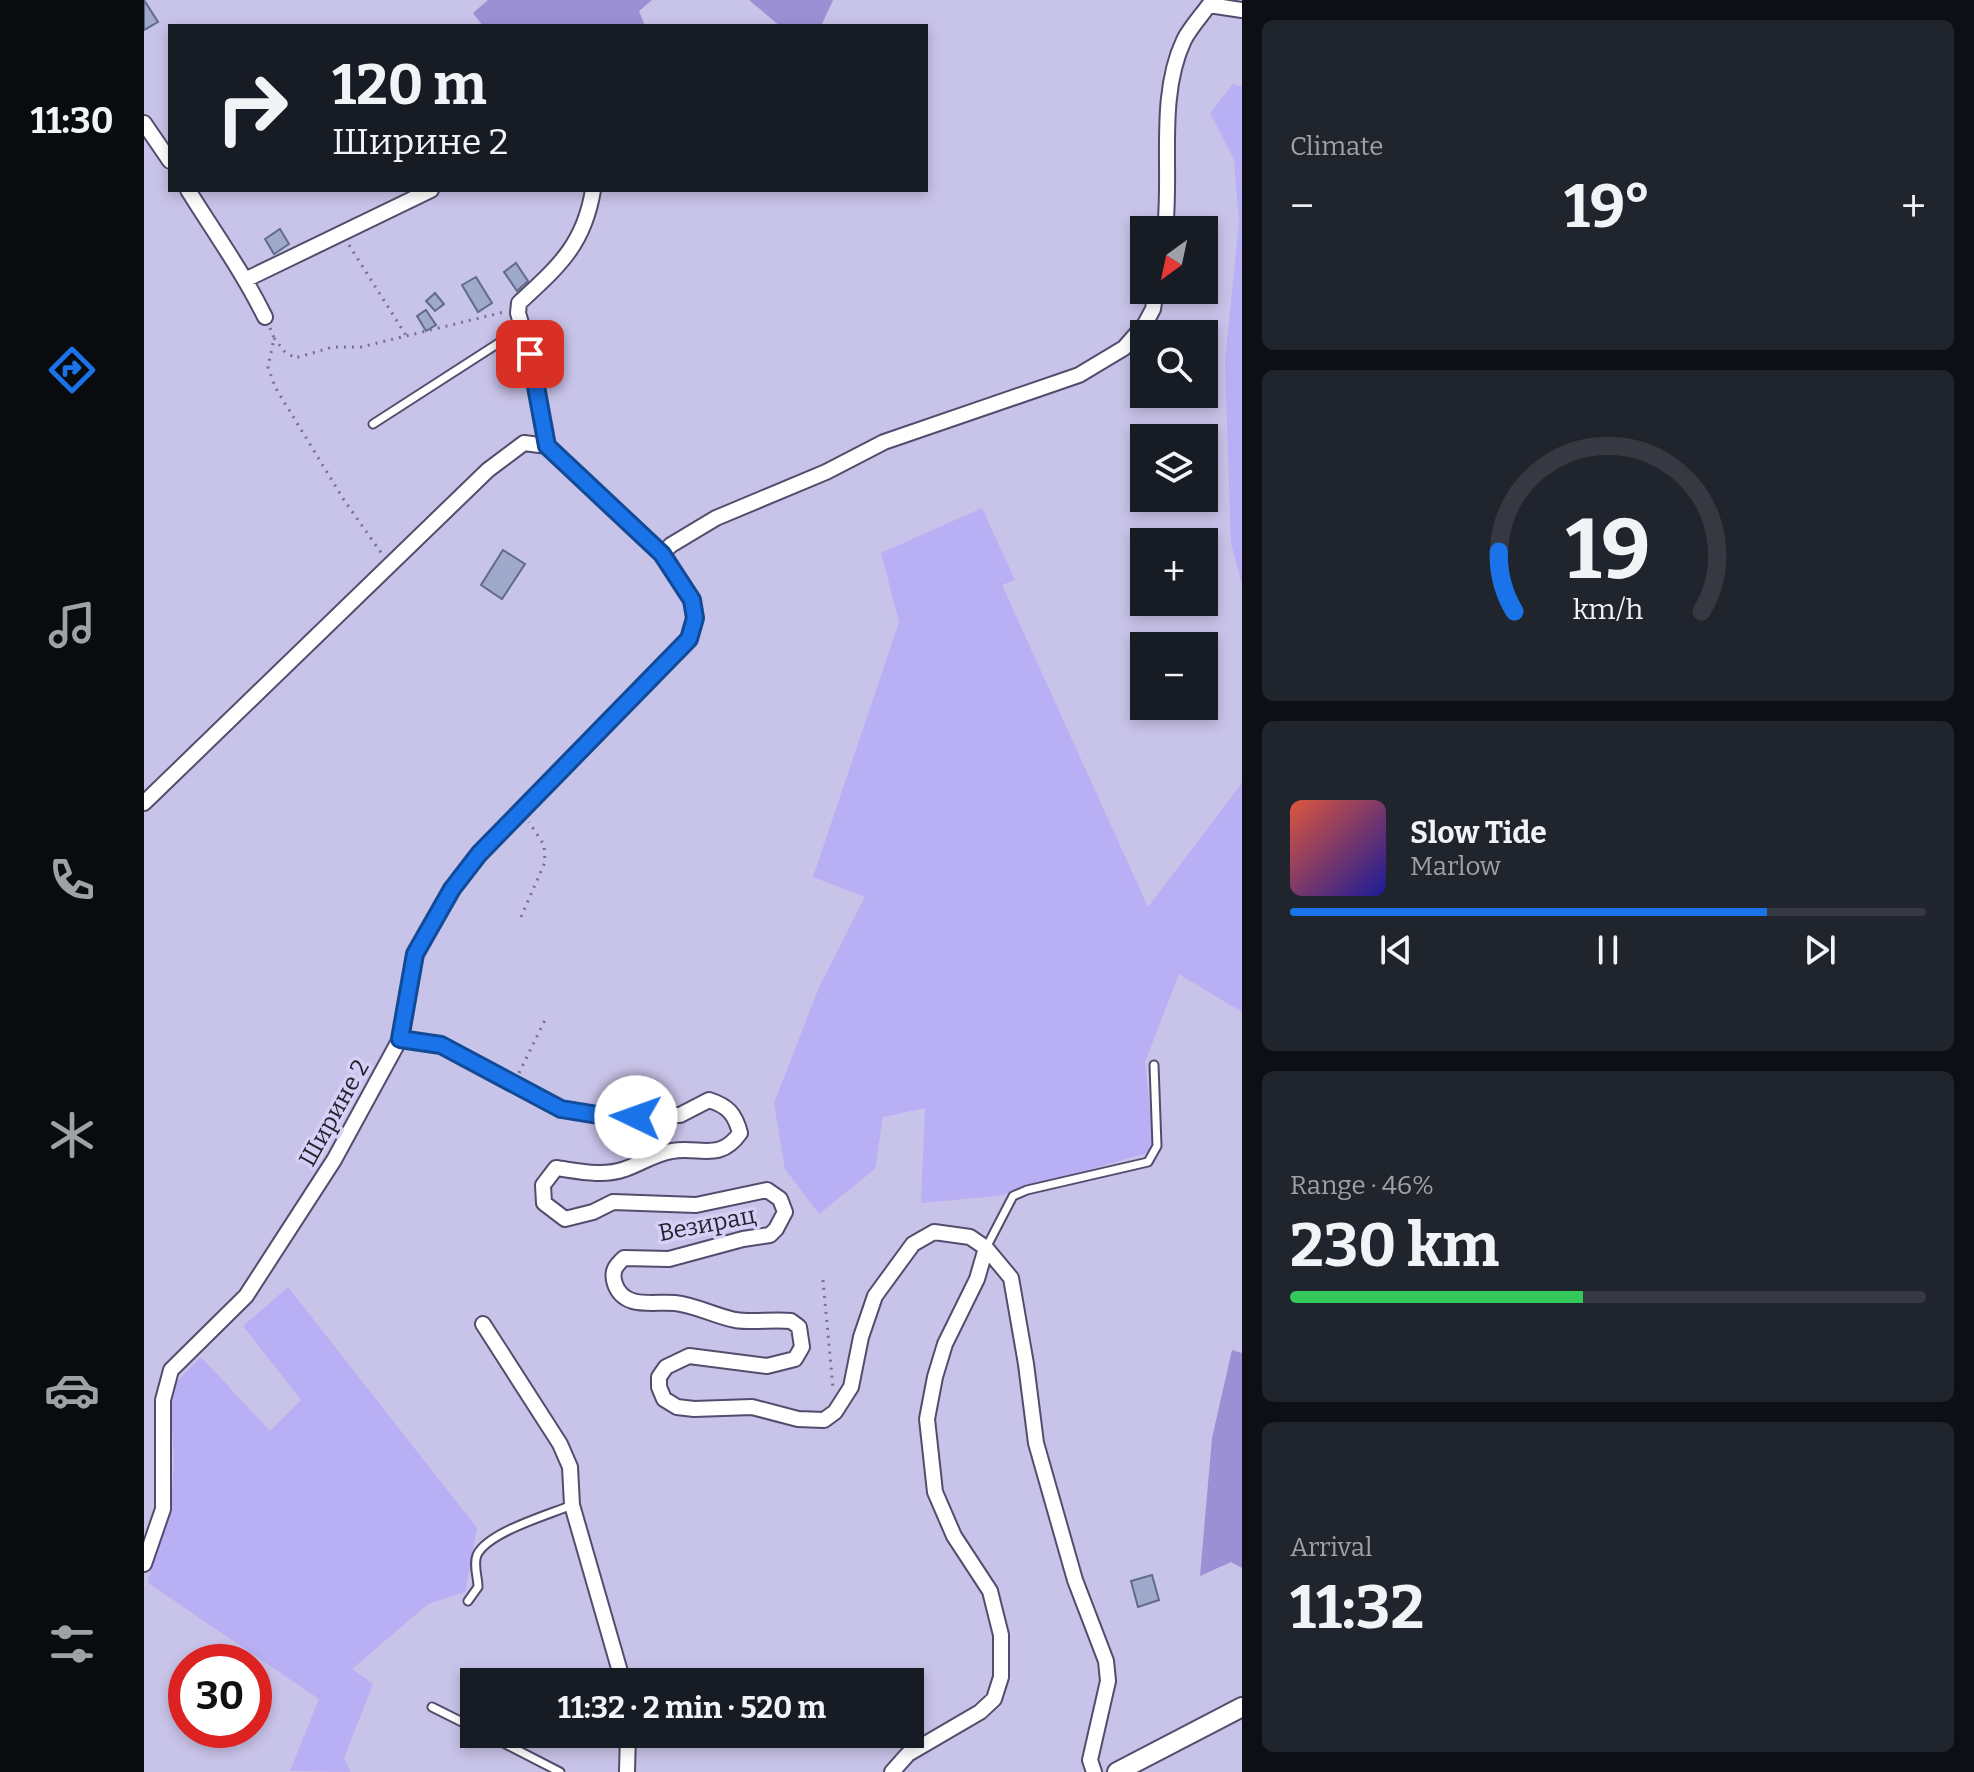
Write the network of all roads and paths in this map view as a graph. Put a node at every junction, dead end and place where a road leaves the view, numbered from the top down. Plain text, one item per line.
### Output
1 (1242, 10) edge
2 (144, 123) edge
3 (168, 158) edge
4 (189, 192) edge
5 (427, 192) edge
6 (593, 192) edge
7 (1166, 216) edge
8 (341, 233) junction
9 (247, 279) junction
10 (1154, 304) edge
11 (265, 317) dead end
12 (520, 320) junction
13 (407, 337) junction
14 (373, 424) dead end
15 (547, 446) junction
16 (662, 554) junction
17 (390, 565) junction
18 (144, 803) edge
19 (520, 811) junction
20 (521, 917) dead end
21 (545, 1020) dead end
22 (400, 1039) junction
23 (1154, 1065) dead end
24 (513, 1083) junction
25 (986, 1248) junction
26 (823, 1280) dead end
27 (483, 1324) dead end
28 (835, 1412) junction
29 (572, 1505) junction
30 (144, 1564) edge
31 (468, 1601) dead end
32 (619, 1668) edge
33 (432, 1707) dead end
34 (1242, 1707) edge
35 (460, 1721) edge
36 (513, 1748) edge
37 (628, 1748) edge
38 (560, 1772) edge
39 (627, 1772) edge
40 (892, 1772) edge
41 (1094, 1772) edge
42 (1117, 1772) edge

1 - 7 street
2 - 3 street
4 - 9 street
5 - 8 street
6 - 12 street
8 - 9 street
8 - 13 path
9 - 11 street
10 - 16 street
12 - 13 path
12 - 14 lane
12 - 15 street
13 - 17 path
15 - 16 street, Ширине 2
15 - 17 street
16 - 19 street, Ширине 2
17 - 18 street
19 - 20 path
19 - 22 street, Ширине 2
21 - 24 path
22 - 24 street, Везирац
22 - 30 street, Ширине 2
23 - 25 lane
24 - 28 street, Везирац
25 - 28 street
25 - 40 street
25 - 41 street
26 - 28 path
27 - 29 street
29 - 31 lane
29 - 32 street
33 - 35 lane
34 - 42 street
36 - 38 lane
37 - 39 street

